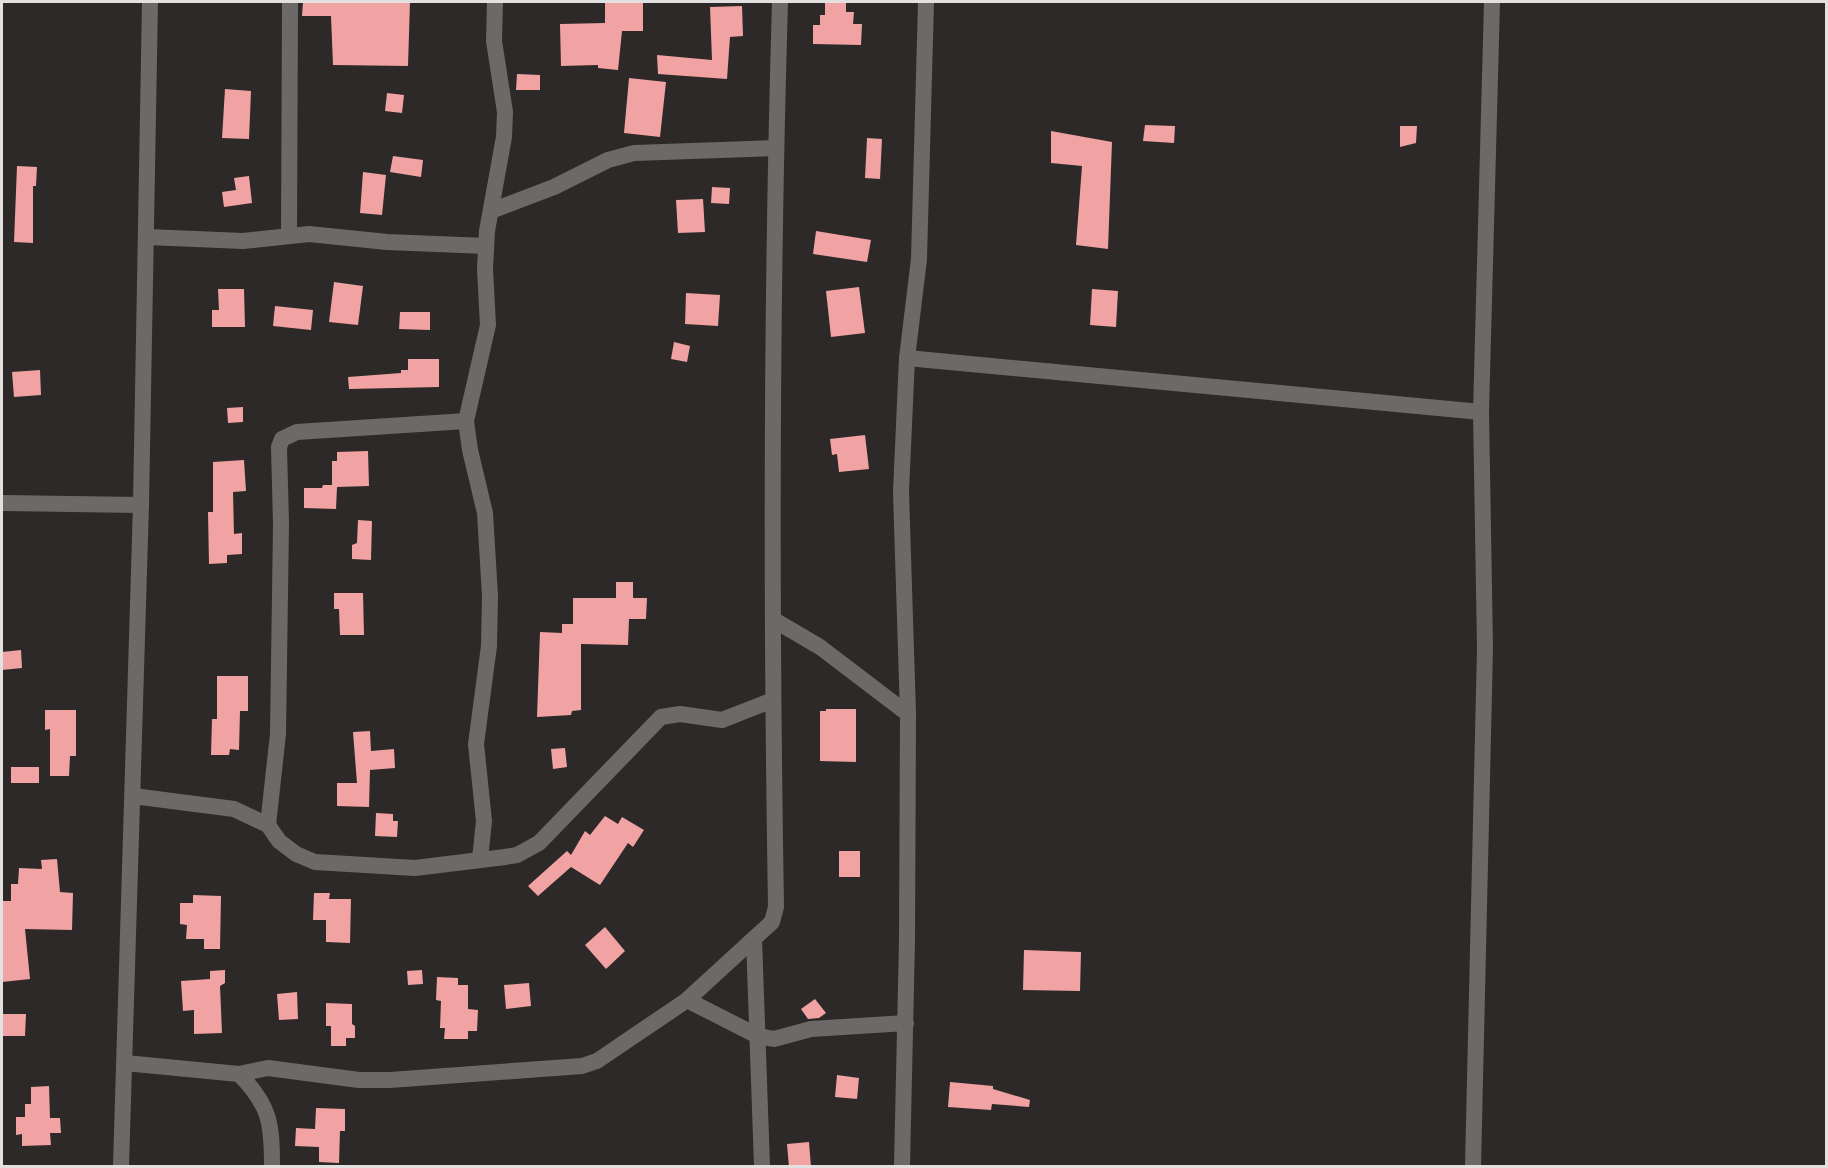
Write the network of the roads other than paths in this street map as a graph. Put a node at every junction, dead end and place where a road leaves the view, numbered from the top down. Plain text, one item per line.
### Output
1 (150, 2) edge
2 (290, 2) edge
3 (495, 2) edge
4 (780, 2) edge
5 (926, 2) edge
6 (1492, 2) edge
7 (776, 148) junction
8 (491, 211) junction
9 (289, 234) junction
10 (147, 237) junction
11 (486, 246) junction
12 (907, 358) junction
13 (1481, 412) junction
14 (466, 421) junction
15 (2, 503) edge
16 (141, 505) junction
17 (774, 620) junction
18 (773, 700) junction
19 (908, 714) junction
20 (133, 796) junction
21 (268, 825) junction
22 (480, 859) junction
23 (754, 939) junction
24 (687, 1000) junction
25 (906, 1023) junction
26 (758, 1036) junction
27 (124, 1063) junction
28 (239, 1074) junction
29 (902, 1140) junction
30 (121, 1167) edge
31 (272, 1167) edge
32 (762, 1167) edge
33 (902, 1167) edge
34 (912, 1167) edge
35 (1473, 1167) edge

1 - 10 street
2 - 9 street
3 - 8 street
4 - 7 street
5 - 12 street
6 - 13 street
7 - 8 street
7 - 17 street
8 - 11 street
9 - 10 street
9 - 11 street
10 - 16 street
11 - 14 street
12 - 13 street
12 - 19 street
13 - 35 street
14 - 21 street
14 - 22 street
15 - 16 street
16 - 20 street
17 - 18 street
17 - 19 street
18 - 22 street
18 - 23 street
19 - 25 street
20 - 21 street
20 - 27 street
21 - 22 street
23 - 24 street
23 - 26 street
24 - 26 street
24 - 28 street
25 - 26 street
25 - 29 street
26 - 32 street
27 - 28 street
27 - 30 street
28 - 31 street
29 - 33 street
29 - 34 street

